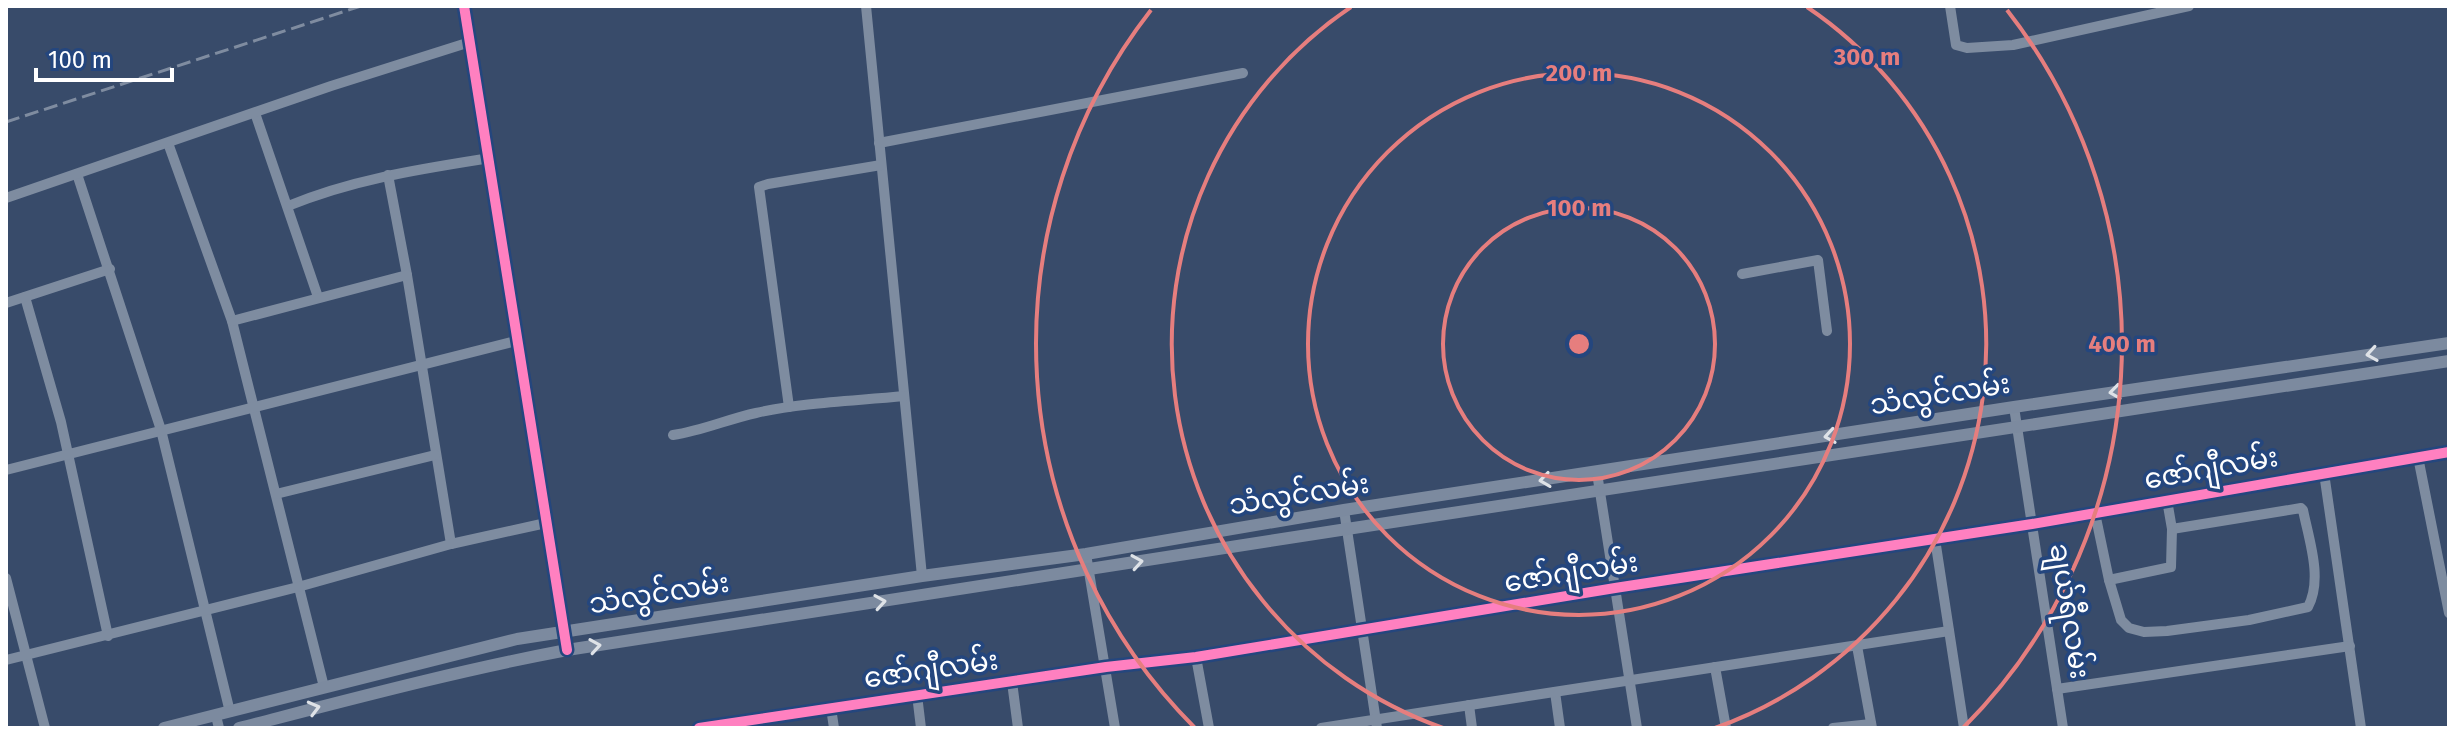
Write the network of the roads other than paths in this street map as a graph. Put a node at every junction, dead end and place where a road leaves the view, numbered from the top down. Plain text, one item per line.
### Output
1 (464, 6) edge
2 (866, 6) edge
3 (1950, 6) edge
4 (2189, 6) edge
5 (470, 42) junction
6 (1243, 73) dead end
7 (255, 113) junction
8 (168, 143) junction
9 (879, 143) junction
10 (490, 158) junction
11 (881, 165) junction
12 (77, 174) junction
13 (388, 175) junction
14 (6, 198) edge
15 (288, 206) junction
16 (110, 269) junction
17 (1742, 274) dead end
18 (407, 275) junction
19 (25, 297) junction
20 (318, 297) junction
21 (6, 303) edge
22 (232, 321) junction
23 (1827, 331) dead end
24 (516, 341) junction
25 (2449, 343) edge
26 (2449, 361) edge
27 (421, 365) junction
28 (2283, 368) junction
29 (2285, 387) junction
30 (904, 396) junction
31 (254, 407) junction
32 (789, 407) junction
33 (2014, 407) junction
34 (2017, 428) junction
35 (161, 430) junction
36 (673, 435) dead end
37 (1803, 440) junction
38 (2449, 452) edge
39 (68, 454) junction
40 (435, 455) junction
41 (2418, 457) junction
42 (1806, 460) junction
43 (6, 470) edge
44 (1597, 473) junction
45 (2324, 473) junction
46 (1600, 491) junction
47 (276, 494) junction
48 (2167, 500) junction
49 (1344, 510) junction
50 (2095, 513) junction
51 (546, 523) junction
52 (2032, 524) junction
53 (1347, 529) junction
54 (2172, 529) junction
55 (1935, 539) junction
56 (451, 544) junction
57 (1086, 554) junction
58 (1089, 570) junction
59 (922, 576) junction
60 (6, 578) edge
61 (2109, 580) junction
62 (298, 587) junction
63 (1615, 588) junction
64 (831, 591) junction
65 (834, 609) junction
66 (205, 611) junction
67 (2449, 613) edge
68 (1361, 631) junction
69 (1949, 631) junction
70 (564, 632) junction
71 (108, 636) junction
72 (1857, 646) junction
73 (2350, 646) junction
74 (567, 650) junction
75 (25, 656) junction
76 (1196, 657) junction
77 (6, 660) edge
78 (1106, 667) junction
79 (1715, 667) junction
80 (1630, 681) junction
81 (1012, 682) junction
82 (324, 687) junction
83 (2057, 689) junction
84 (1555, 692) junction
85 (917, 695) junction
86 (1469, 705) junction
87 (831, 708) junction
88 (230, 712) junction
89 (217, 722) edge
90 (1376, 724) edge
91 (739, 725) edge
92 (1871, 726) edge
93 (45, 728) edge
94 (164, 728) edge
95 (239, 728) edge
96 (699, 728) edge
97 (834, 728) edge
98 (921, 728) edge
99 (1018, 728) edge
100 (1115, 728) edge
101 (1209, 728) edge
102 (1321, 728) edge
103 (1472, 728) edge
104 (1560, 728) edge
105 (1637, 728) edge
106 (1726, 728) edge
107 (1833, 728) edge
108 (1964, 728) edge
109 (2063, 728) edge
110 (2361, 728) edge

1 - 5 street
2 - 9 street
3 - 4 street
5 - 7 street
5 - 10 street
6 - 9 street
7 - 8 street
7 - 15 street
8 - 12 street
8 - 22 street
9 - 11 street
10 - 13 street
10 - 24 street
11 - 30 street
11 - 32 street
12 - 14 street
12 - 16 street
13 - 15 street
13 - 18 street
15 - 20 street
16 - 19 street
16 - 35 street
17 - 23 street
18 - 20 street
18 - 27 street
19 - 21 street
19 - 39 street
20 - 22 street
22 - 31 street
24 - 27 street
24 - 51 street
25 -> 28 main road, သံလွင်လမ်း
26 - 29 main road, သံလွင်လမ်း
27 - 31 street
27 - 40 street
28 - 29 main road
28 -> 33 main road, သံလွင်လမ်း
29 - 34 main road, သံလွင်လမ်း
30 - 32 street
30 - 59 street
31 - 35 street
31 - 47 street
32 - 36 street
33 - 34 street, ချယ်ရီလမ်း
33 -> 37 main road, သံလွင်လမ်း
34 - 42 main road, သံလွင်လမ်း
34 - 52 street, ချယ်ရီလမ်း
35 - 39 street
35 - 66 street
37 - 42 main road
37 - 44 main road, သံလွင်လမ်း
38 - 41 street, ဇော်ဂျီလမ်း
39 - 43 street
39 - 71 street
40 - 47 street
40 - 56 street
41 - 45 street, ဇော်ဂျီလမ်း
41 - 67 street
42 - 46 main road, သံလွင်လမ်း
44 - 46 street
44 -> 49 main road, သံလွင်လမ်း
45 - 48 street, ဇော်ဂျီလမ်း
45 - 73 street
46 - 53 main road, သံလွင်လမ်း
46 - 63 street
47 - 62 street
48 - 50 street, ဇော်ဂျီလမ်း
48 - 54 street
49 - 53 street
49 - 57 main road, သံလွင်လမ်း
50 - 52 street, ဇော်ဂျီလမ်း
50 - 61 street
51 - 56 street
51 - 70 street
52 - 55 street, ဇော်ဂျီလမ်း
52 - 83 street, ချယ်ရီလမ်း
58 -> 53 main road, သံလွင်လမ်း
53 - 68 street
54 - 61 street
54 - 61 street
55 - 63 street, ဇော်ဂျီလမ်း
55 - 69 street
56 - 62 street
57 - 58 street
57 - 59 main road, သံလွင်လမ်း
65 -> 58 main road, သံလွင်လမ်း
58 - 78 street
59 - 64 main road, သံလွင်လမ်း
60 - 75 street
62 - 66 street
62 - 82 street
63 - 68 street, ဇော်ဂျီလမ်း
63 - 80 street
64 - 65 main road
64 - 70 main road, သံလွင်လမ်း
74 -> 65 main road, သံလွင်လမ်း
66 - 71 street
66 - 88 street
68 - 76 street, ဇော်ဂျီလမ်း
68 - 90 street
69 - 72 street
69 - 108 street
70 - 74 street
70 - 82 main road, သံလွင်လမ်း
71 - 75 street
72 - 79 street
72 - 92 street
73 - 83 street
73 - 110 street
95 -> 74 main road, သံလွင်လမ်း
75 - 77 street
75 - 93 street
76 - 78 street, ဇော်ဂျီလမ်း
76 - 101 street
78 - 81 street, ဇော်ဂျီလမ်း
78 - 100 street
79 - 80 street
79 - 106 street
80 - 84 street
80 - 105 street
81 - 85 street, ဇော်ဂျီလမ်း
81 - 99 street
82 - 88 main road, သံလွင်လမ်း
83 - 109 street, ချယ်ရီလမ်း
84 - 86 street
84 - 104 street
85 - 87 street, ဇော်ဂျီလမ်း
85 - 98 street
86 - 90 street
86 - 103 street
87 - 91 street, ဇော်ဂျီလမ်း
87 - 97 street
88 - 89 main road, သံလွင်လမ်း
89 - 94 main road, သံလွင်လမ်း
90 - 102 street
91 - 96 street, ဇော်ဂျီလမ်း
92 - 107 street

